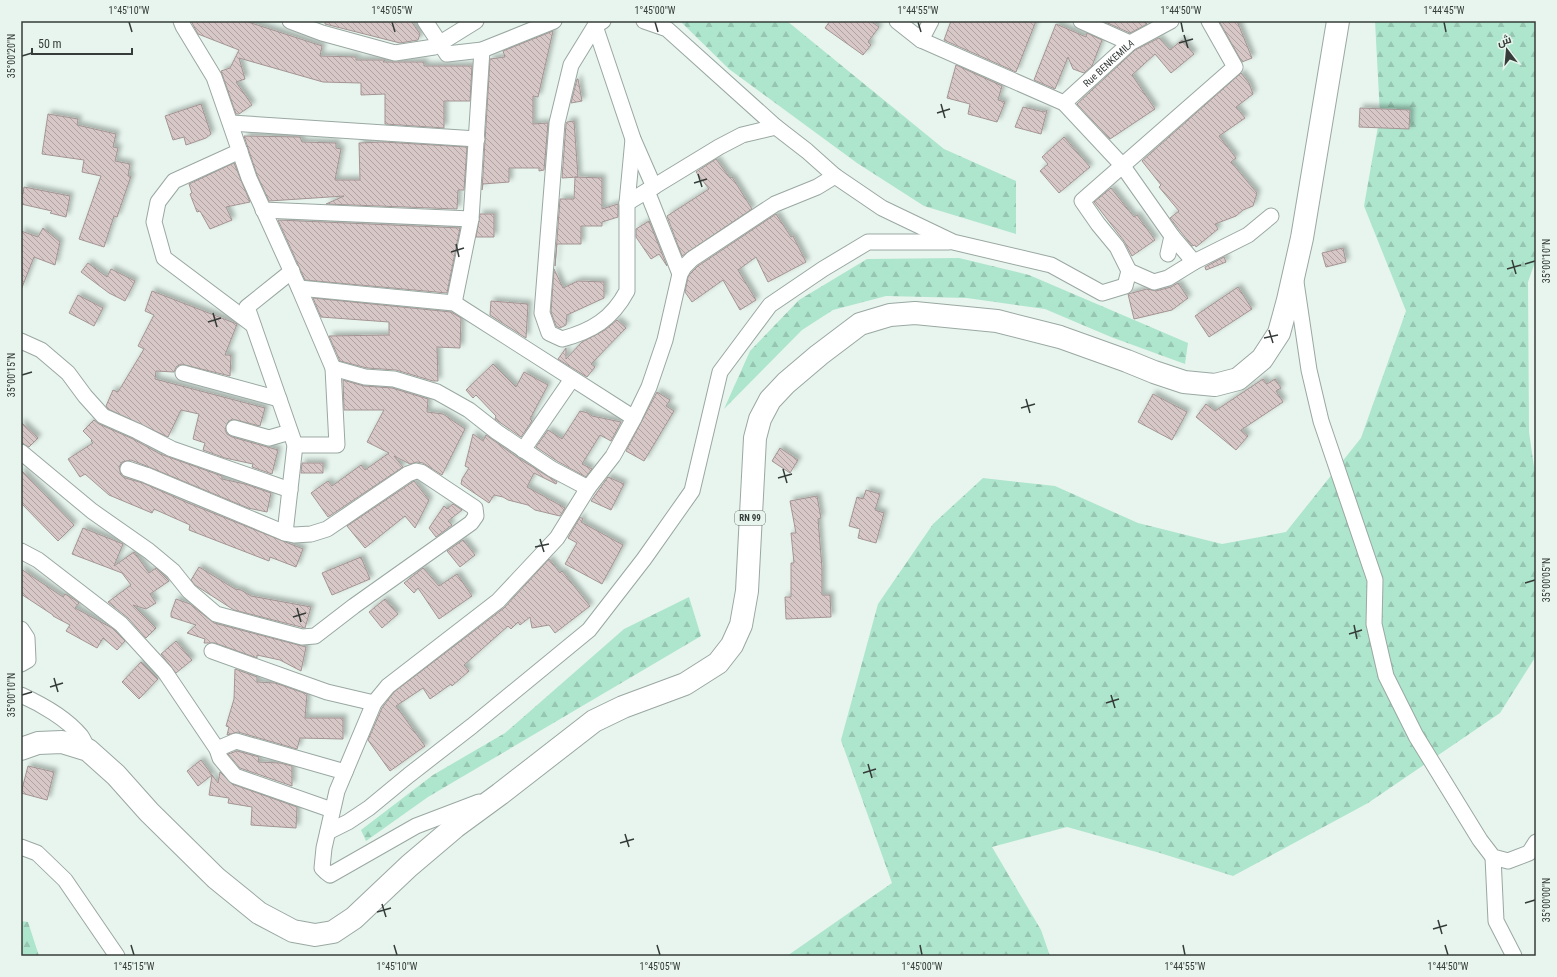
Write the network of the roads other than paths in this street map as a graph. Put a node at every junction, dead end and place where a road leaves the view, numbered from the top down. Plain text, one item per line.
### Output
1 (181, 21) edge
2 (290, 21) edge
3 (425, 21) edge
4 (476, 21) edge
5 (554, 21) edge
6 (644, 21) edge
7 (897, 21) edge
8 (931, 21) edge
9 (1081, 21) edge
10 (1171, 21) edge
11 (1209, 21) edge
12 (1338, 21) edge
13 (599, 24) edge
14 (921, 40) junction
15 (440, 43) junction
16 (1130, 43) junction
17 (482, 50) junction
18 (1064, 102) junction
19 (231, 123) junction
20 (776, 127) junction
21 (476, 139) junction
22 (633, 139) junction
23 (240, 151) junction
24 (1122, 166) junction
25 (835, 176) junction
26 (650, 189) junction
27 (627, 203) junction
28 (263, 210) junction
29 (1271, 216) dead end
30 (471, 219) junction
31 (1172, 236) junction
32 (953, 242) junction
33 (1168, 254) dead end
34 (1194, 262) junction
35 (292, 271) junction
36 (1128, 271) junction
37 (1295, 271) junction
38 (680, 274) junction
39 (299, 288) junction
40 (454, 303) junction
41 (253, 325) junction
42 (21, 341) edge
43 (334, 368) junction
44 (183, 373) dead end
45 (572, 379) junction
46 (279, 400) junction
47 (634, 418) junction
48 (234, 428) dead end
49 (292, 439) junction
50 (523, 450) junction
51 (21, 452) edge
52 (128, 469) dead end
53 (588, 488) junction
54 (290, 490) junction
55 (285, 533) junction
56 (21, 551) edge
57 (21, 629) edge
58 (212, 651) dead end
59 (21, 664) edge
60 (21, 695) edge
61 (374, 703) junction
62 (21, 749) edge
63 (217, 749) junction
64 (88, 750) junction
65 (345, 772) junction
66 (500, 794) junction
67 (332, 810) junction
68 (328, 832) junction
69 (1536, 842) edge
70 (21, 847) edge
71 (1493, 857) junction
72 (117, 956) edge
73 (1514, 956) edge

1 - 19 street
2 - 15 street
3 - 15 street
4 - 15 street
5 - 17 street
6 - 20 street
7 - 14 street
8 - 14 street
9 - 16 street, Rue BENKEMILA
10 - 16 street
11 - 24 street
12 - 37 main road, RN 99
13 - 22 street
13 - 27 street
14 - 18 street
15 - 17 street
16 - 18 street, Rue BENKEMILA
17 - 21 street
18 - 24 street
19 - 21 street
19 - 23 street
20 - 25 street
20 - 26 street
21 - 30 street
22 - 26 street
22 - 27 street
23 - 28 street
23 - 41 street
24 - 31 street
24 - 36 street
25 - 32 street
25 - 38 street
26 - 27 street
26 - 38 street
28 - 30 street
28 - 35 street
29 - 34 street
30 - 40 street
31 - 33 street
31 - 34 street
32 - 36 street
32 - 68 street
34 - 36 street
35 - 39 street
35 - 41 street
37 - 66 main road, RN 99
37 - 71 street
38 - 47 street
39 - 40 street
39 - 43 street
40 - 45 street
41 - 46 street
42 - 54 street
43 - 49 street
43 - 50 street
44 - 46 street
45 - 47 street
45 - 50 street
46 - 49 street
47 - 53 street
48 - 49 street
49 - 54 street
50 - 53 street
51 - 55 street
52 - 55 street
53 - 61 street
54 - 55 street
56 - 63 street
57 - 59 street
58 - 61 street
60 - 64 street
61 - 65 street
62 - 64 main road, RN 99
63 - 65 street
63 - 67 street
64 - 66 main road, RN 99
65 - 67 street
66 - 68 street
67 - 68 street
69 - 71 street
70 - 72 street
71 - 73 street

